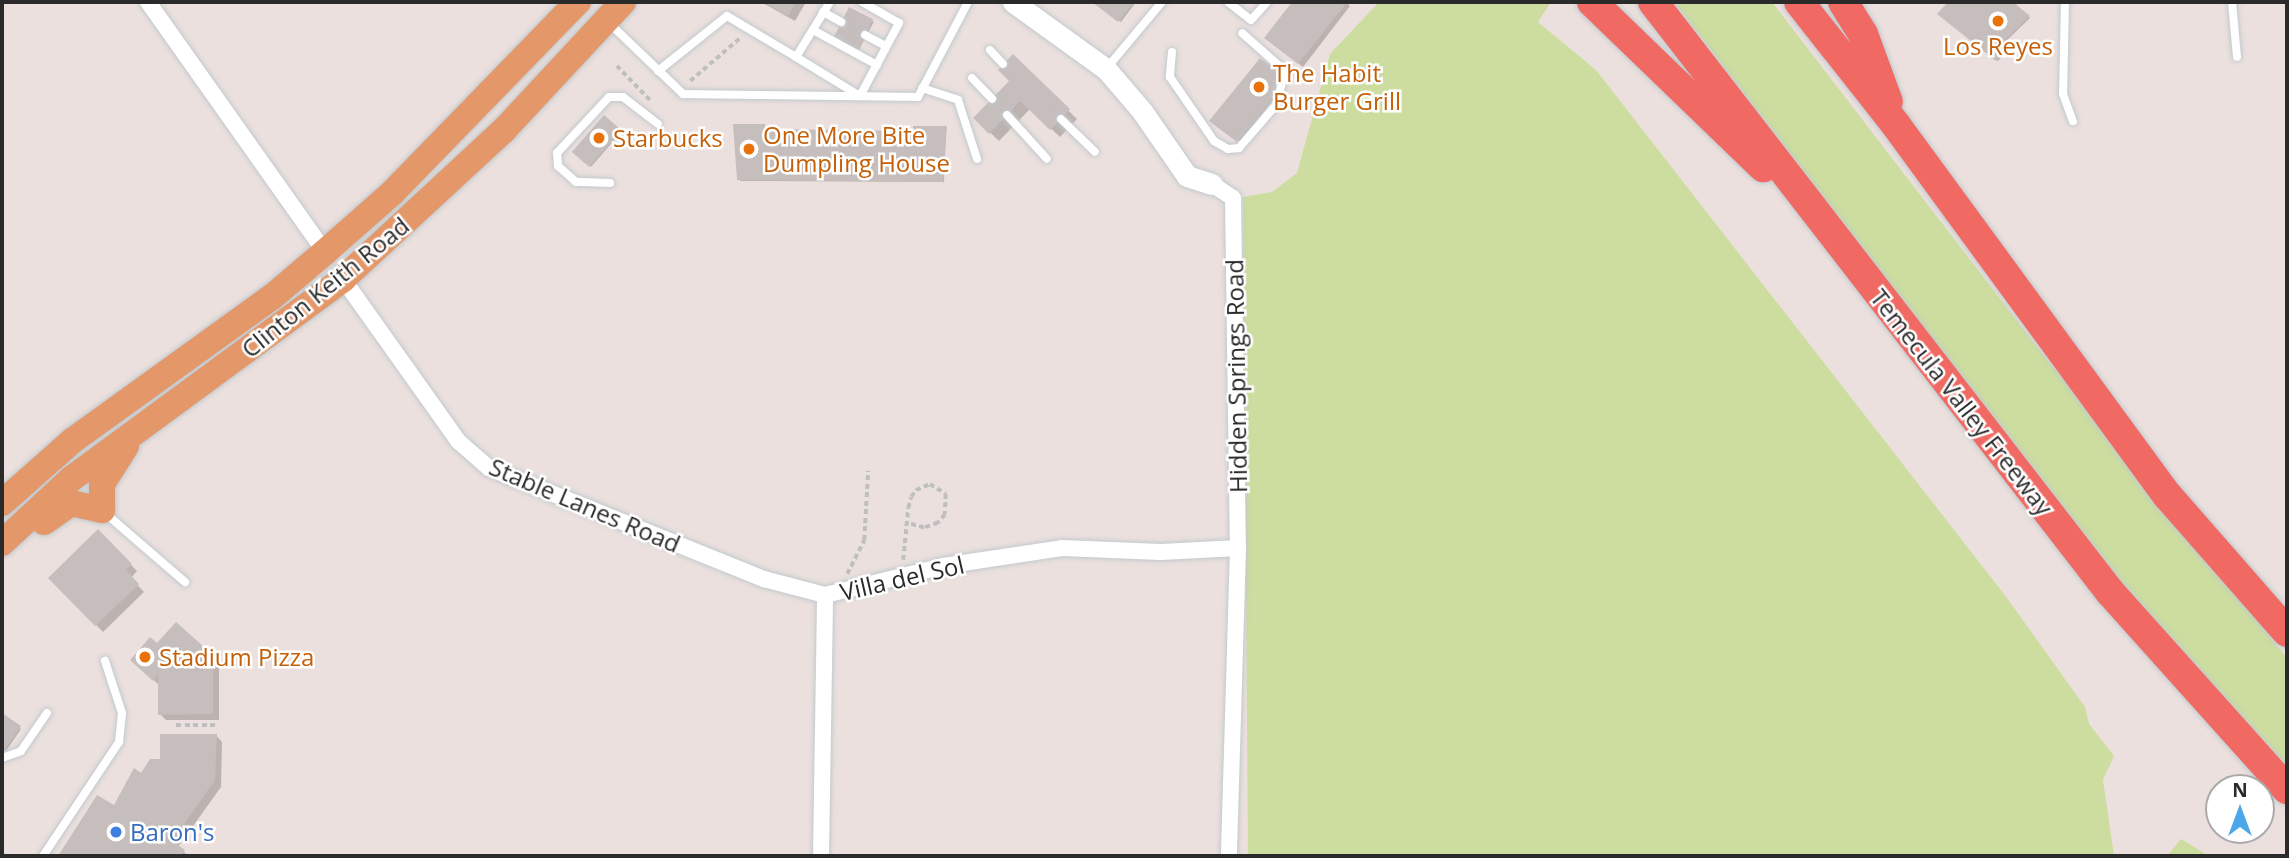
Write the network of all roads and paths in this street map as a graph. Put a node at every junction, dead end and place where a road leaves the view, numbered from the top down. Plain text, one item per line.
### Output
1 (148, 2) edge
2 (578, 2) edge
3 (830, 2) edge
4 (862, 2) edge
5 (968, 2) edge
6 (1013, 2) edge
7 (1162, 2) edge
8 (1228, 2) edge
9 (1267, 2) edge
10 (1592, 2) edge
11 (1653, 2) edge
12 (1799, 2) edge
13 (1843, 2) edge
14 (2065, 2) edge
15 (2232, 2) edge
16 (614, 11) edge
17 (823, 12) junction
18 (841, 22) dead end
19 (813, 30) junction
20 (1242, 33) dead end
21 (865, 35) dead end
22 (740, 38) dead end
23 (886, 46) junction
24 (990, 50) dead end
25 (1171, 52) dead end
26 (796, 57) junction
27 (2237, 57) dead end
28 (1003, 64) dead end
29 (877, 65) junction
30 (617, 66) dead end
31 (1106, 69) junction
32 (658, 71) junction
33 (972, 78) dead end
34 (691, 81) dead end
35 (922, 88) junction
36 (860, 96) junction
37 (992, 99) dead end
38 (657, 107) dead end
39 (476, 109) junction
40 (1007, 115) dead end
41 (1061, 119) dead end
42 (2073, 121) dead end
43 (658, 124) dead end
44 (1896, 125) junction
45 (1095, 152) dead end
46 (976, 159) dead end
47 (1047, 159) dead end
48 (610, 183) dead end
49 (1212, 184) joint
50 (1816, 215) junction
51 (325, 252) junction
52 (343, 279) junction
53 (226, 366) junction
54 (142, 426) junction
55 (868, 471) dead end
56 (2, 503) edge
57 (102, 510) junction
58 (906, 523) junction
59 (2, 543) edge
60 (1238, 548) junction
61 (2, 562) edge
62 (902, 576) junction
63 (185, 582) dead end
64 (845, 593) junction
65 (825, 595) junction
66 (2287, 632) edge
67 (105, 661) dead end
68 (47, 713) dead end
69 (176, 725) dead end
70 (219, 725) dead end
71 (2, 758) edge
72 (2287, 789) edge
73 (43, 856) edge
74 (821, 856) edge
75 (1229, 856) edge

1 - 51 street
2 - 39 main road, Clinton Keith Road
3 - 17 lane
4 - 23 lane
5 - 35 lane
6 - 31 street, Hidden Springs Road
7 - 31 lane
8 - 9 lane
10 - 50 highway
11 - 50 highway, Temecula Valley Freeway
12 - 44 highway
13 - 44 highway
14 - 42 lane
15 - 27 lane
16 - 32 lane
16 - 52 main road, Clinton Keith Road
17 - 18 lane
17 - 19 lane
19 - 26 lane
19 - 29 lane
20 - 25 lane
21 - 23 lane
22 - 34 path
23 - 29 lane
24 - 28 lane
26 - 32 lane
26 - 36 lane
29 - 36 lane
30 - 38 path
31 - 49 street, Hidden Springs Road
32 - 36 lane
33 - 37 lane
35 - 36 lane
35 - 46 lane
39 - 51 main road, Clinton Keith Road
39 - 52 main road
40 - 47 lane
41 - 45 lane
43 - 48 lane
44 - 66 highway
49 - 60 street, Hidden Springs Road
50 - 72 highway, Temecula Valley Freeway
51 - 53 main road
51 - 56 main road, Clinton Keith Road
52 - 53 main road, Clinton Keith Road
52 - 65 street, Stable Lanes Road
53 - 54 main road, Clinton Keith Road
54 - 57 main road
54 - 59 main road, Clinton Keith Road
55 - 64 path
57 - 61 main road
57 - 63 lane
58 - 58 path
58 - 62 path
60 - 62 street, Villa del Sol
60 - 75 street, Hidden Springs Road
62 - 64 street, Villa del Sol
64 - 65 street, Villa del Sol
65 - 74 street, Villa del Sol
67 - 73 lane
68 - 71 lane
69 - 70 path

